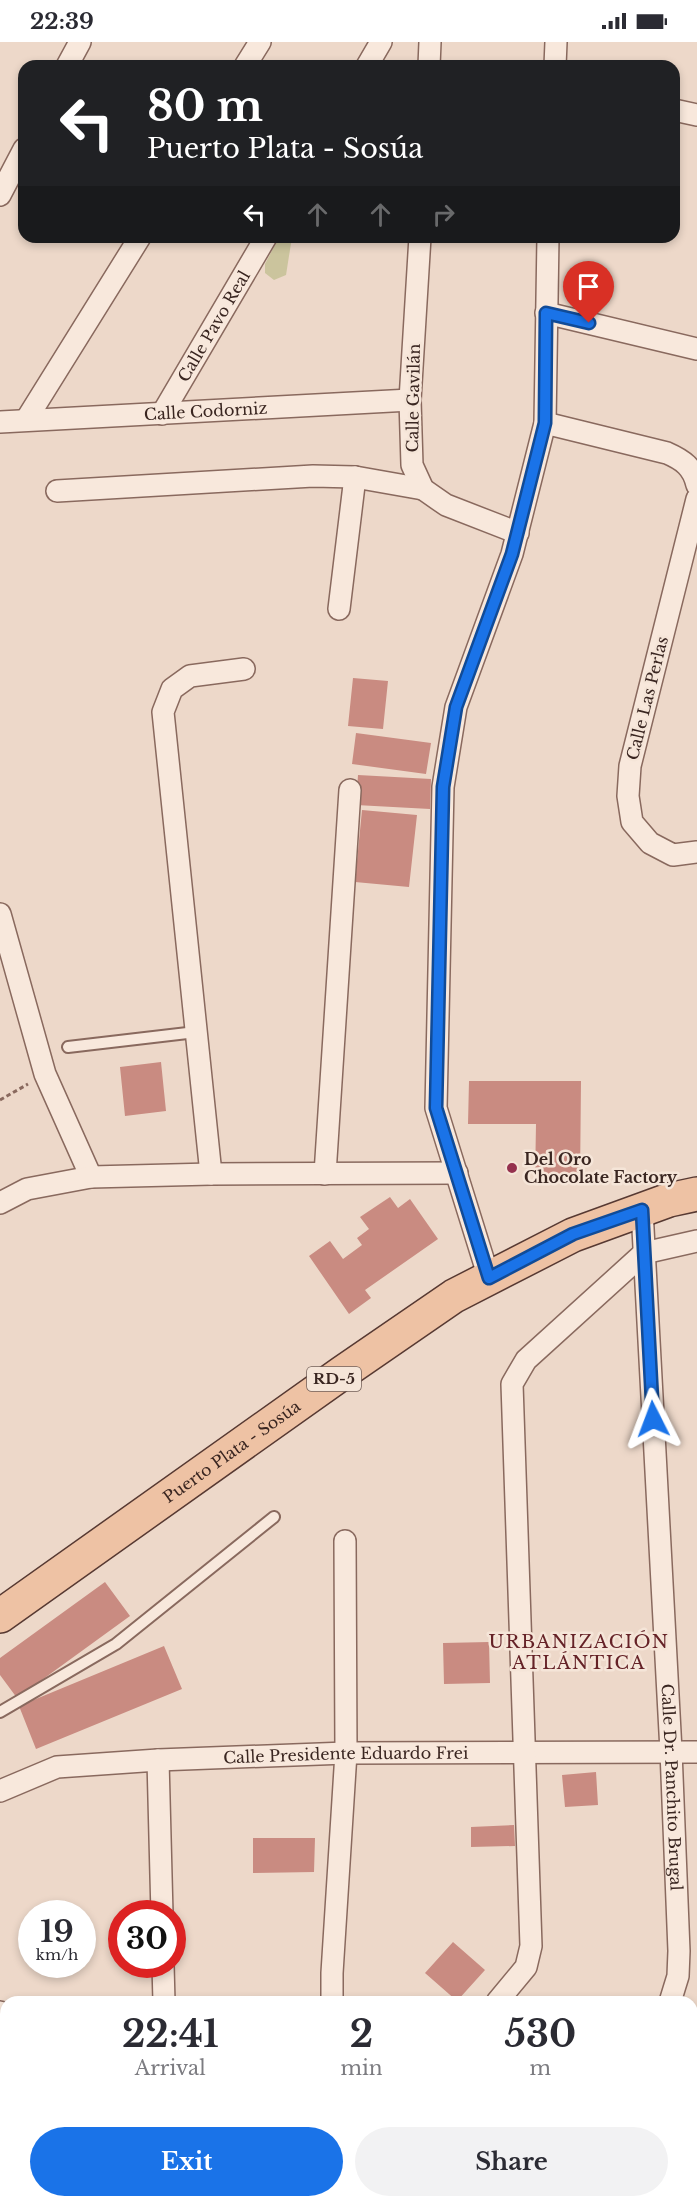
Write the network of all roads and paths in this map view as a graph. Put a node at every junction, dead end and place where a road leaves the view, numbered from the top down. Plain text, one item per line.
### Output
1 (80, 42) edge
2 (260, 42) edge
3 (381, 42) edge
4 (430, 42) edge
5 (556, 42) edge
6 (71, 60) edge
7 (249, 60) edge
8 (370, 60) edge
9 (429, 60) edge
10 (555, 60) edge
11 (680, 112) edge
12 (697, 116) edge
13 (18, 160) edge
14 (0, 195) edge
15 (136, 243) edge
16 (262, 243) edge
17 (420, 243) edge
18 (548, 243) edge
19 (546, 313) junction
20 (697, 349) edge
21 (411, 400) junction
22 (162, 414) junction
23 (26, 420) junction
24 (0, 422) edge
25 (545, 423) junction
26 (355, 477) junction
27 (697, 484) edge
28 (423, 489) junction
29 (57, 491) dead end
30 (697, 499) edge
31 (518, 533) junction
32 (339, 609) dead end
33 (244, 669) dead end
34 (350, 790) dead end
35 (697, 852) edge
36 (0, 914) edge
37 (196, 1032) junction
38 (68, 1047) dead end
39 (45, 1074) junction
40 (0, 1100) edge
41 (457, 1173) junction
42 (210, 1174) junction
43 (325, 1174) junction
44 (91, 1177) junction
45 (697, 1194) edge
46 (0, 1203) edge
47 (642, 1210) junction
48 (697, 1241) edge
49 (644, 1253) junction
50 (489, 1278) junction
51 (274, 1517) dead end
52 (345, 1540) dead end
53 (0, 1616) edge
54 (0, 1712) edge
55 (523, 1751) junction
56 (671, 1751) junction
57 (697, 1752) edge
58 (346, 1753) junction
59 (158, 1760) junction
60 (0, 1791) edge
61 (162, 1900) edge
62 (163, 1978) edge
63 (164, 1996) edge
64 (332, 1996) edge
65 (503, 1996) edge
66 (672, 1996) edge

1 - 6 street
2 - 7 street
3 - 8 street
4 - 9 street
5 - 10 street
11 - 12 street
13 - 14 street
15 - 23 street
16 - 22 street, Calle Pavo Real
17 - 21 street, Calle Gavilán
18 - 19 street
19 - 20 street
19 - 25 street
21 - 22 street, Calle Codorniz
21 - 28 street, Calle Gavilán
22 - 23 street, Calle Codorniz
23 - 24 street, Calle Codorniz
25 - 27 street
25 - 31 street
26 - 28 street
26 - 29 street
26 - 32 street
28 - 31 street
30 - 35 street, Calle Las Perlas
31 - 41 street
33 - 37 street
34 - 43 street
36 - 39 street
37 - 38 lane
37 - 42 street
39 - 40 path
39 - 44 street
41 - 43 street
41 - 50 street
42 - 43 street
42 - 44 street
44 - 46 street
45 - 47 main road, Puerto Plata - Sosúa / RD-5
47 - 49 street, Calle Dr. Panchito Brugal
47 - 50 main road, Puerto Plata - Sosúa / RD-5
48 - 49 street
49 - 55 street
49 - 56 street, Calle Dr. Panchito Brugal
50 - 53 main road, Puerto Plata - Sosúa / RD-5
51 - 54 lane
52 - 58 street
55 - 56 street, Calle Presidente Eduardo Frei
55 - 58 street, Calle Presidente Eduardo Frei
55 - 65 street
56 - 57 street, Calle Presidente Eduardo Frei
56 - 66 street, Calle Dr. Panchito Brugal
58 - 59 street, Calle Presidente Eduardo Frei
58 - 64 street
59 - 60 street, Calle Presidente Eduardo Frei
59 - 61 street
62 - 63 street

